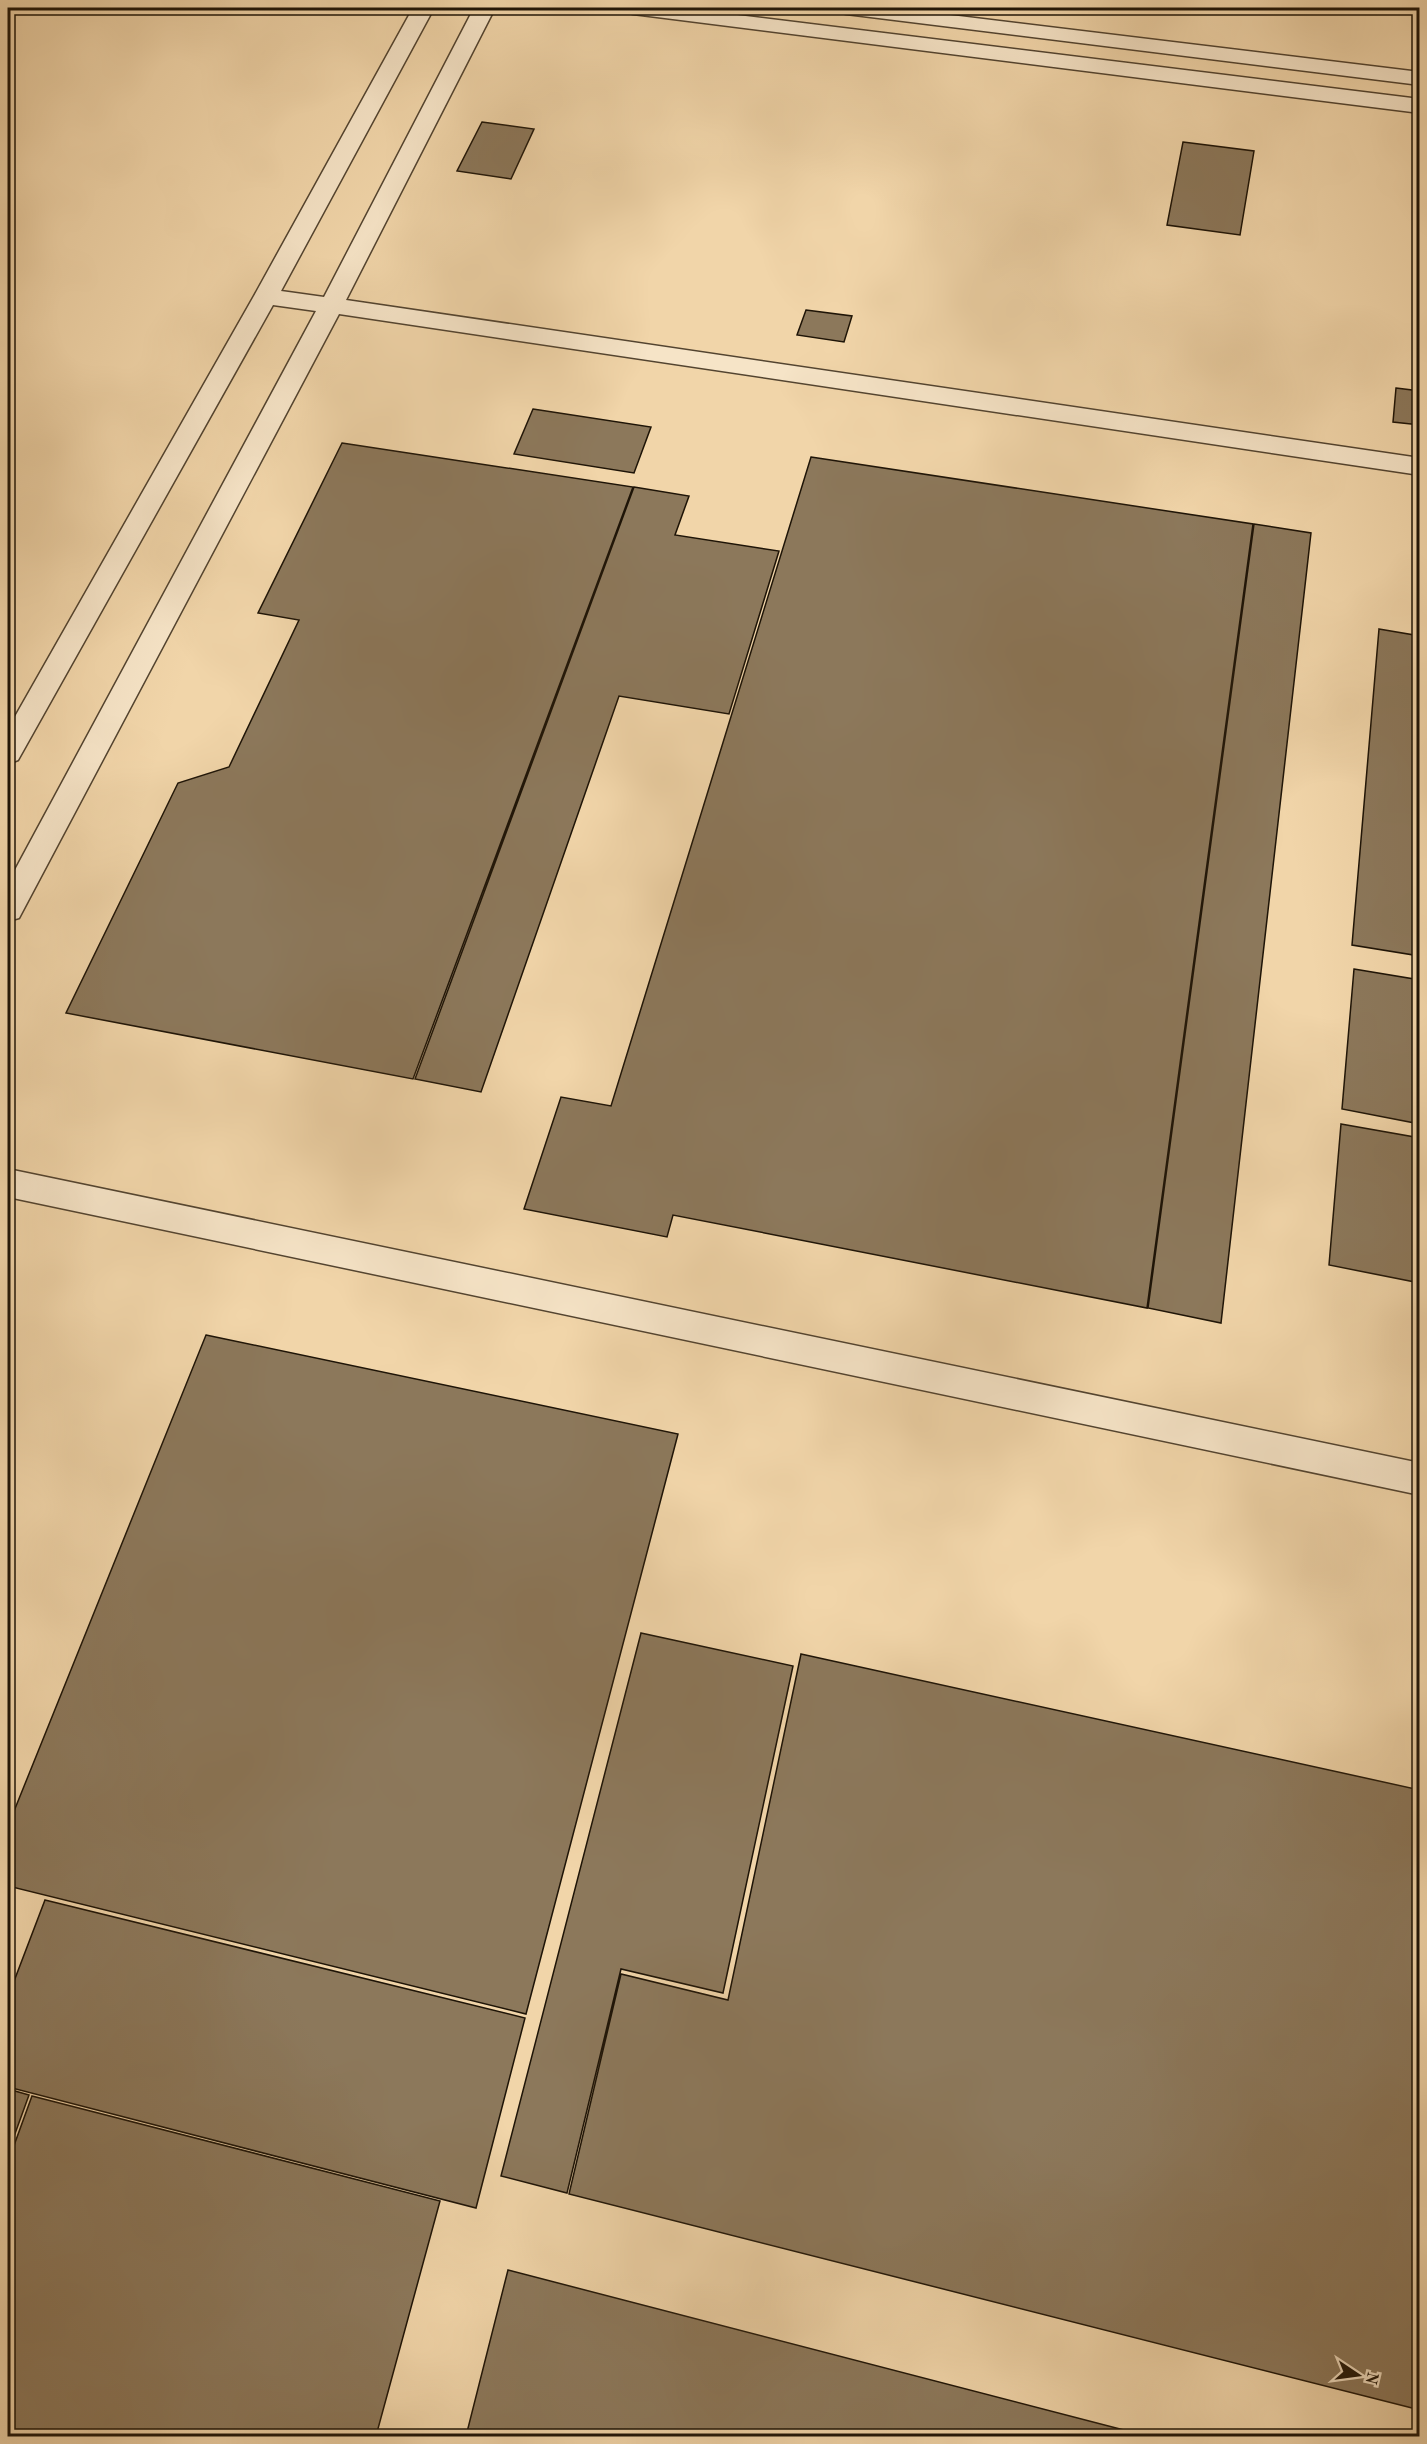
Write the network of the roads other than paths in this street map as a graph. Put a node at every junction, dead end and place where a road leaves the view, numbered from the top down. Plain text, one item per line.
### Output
1 (423, 8) edge
2 (485, 8) edge
3 (633, 8) edge
4 (846, 8) edge
5 (1419, 79) edge
6 (1419, 106) edge
7 (266, 296) junction
8 (331, 306) junction
9 (1419, 467) edge
10 (8, 753) edge
11 (8, 910) edge
12 (8, 1183) edge
13 (1419, 1479) edge

1 - 7 street
2 - 8 street
3 - 6 street
4 - 5 street
7 - 8 street
7 - 10 street
8 - 9 street
8 - 11 street
12 - 13 street

